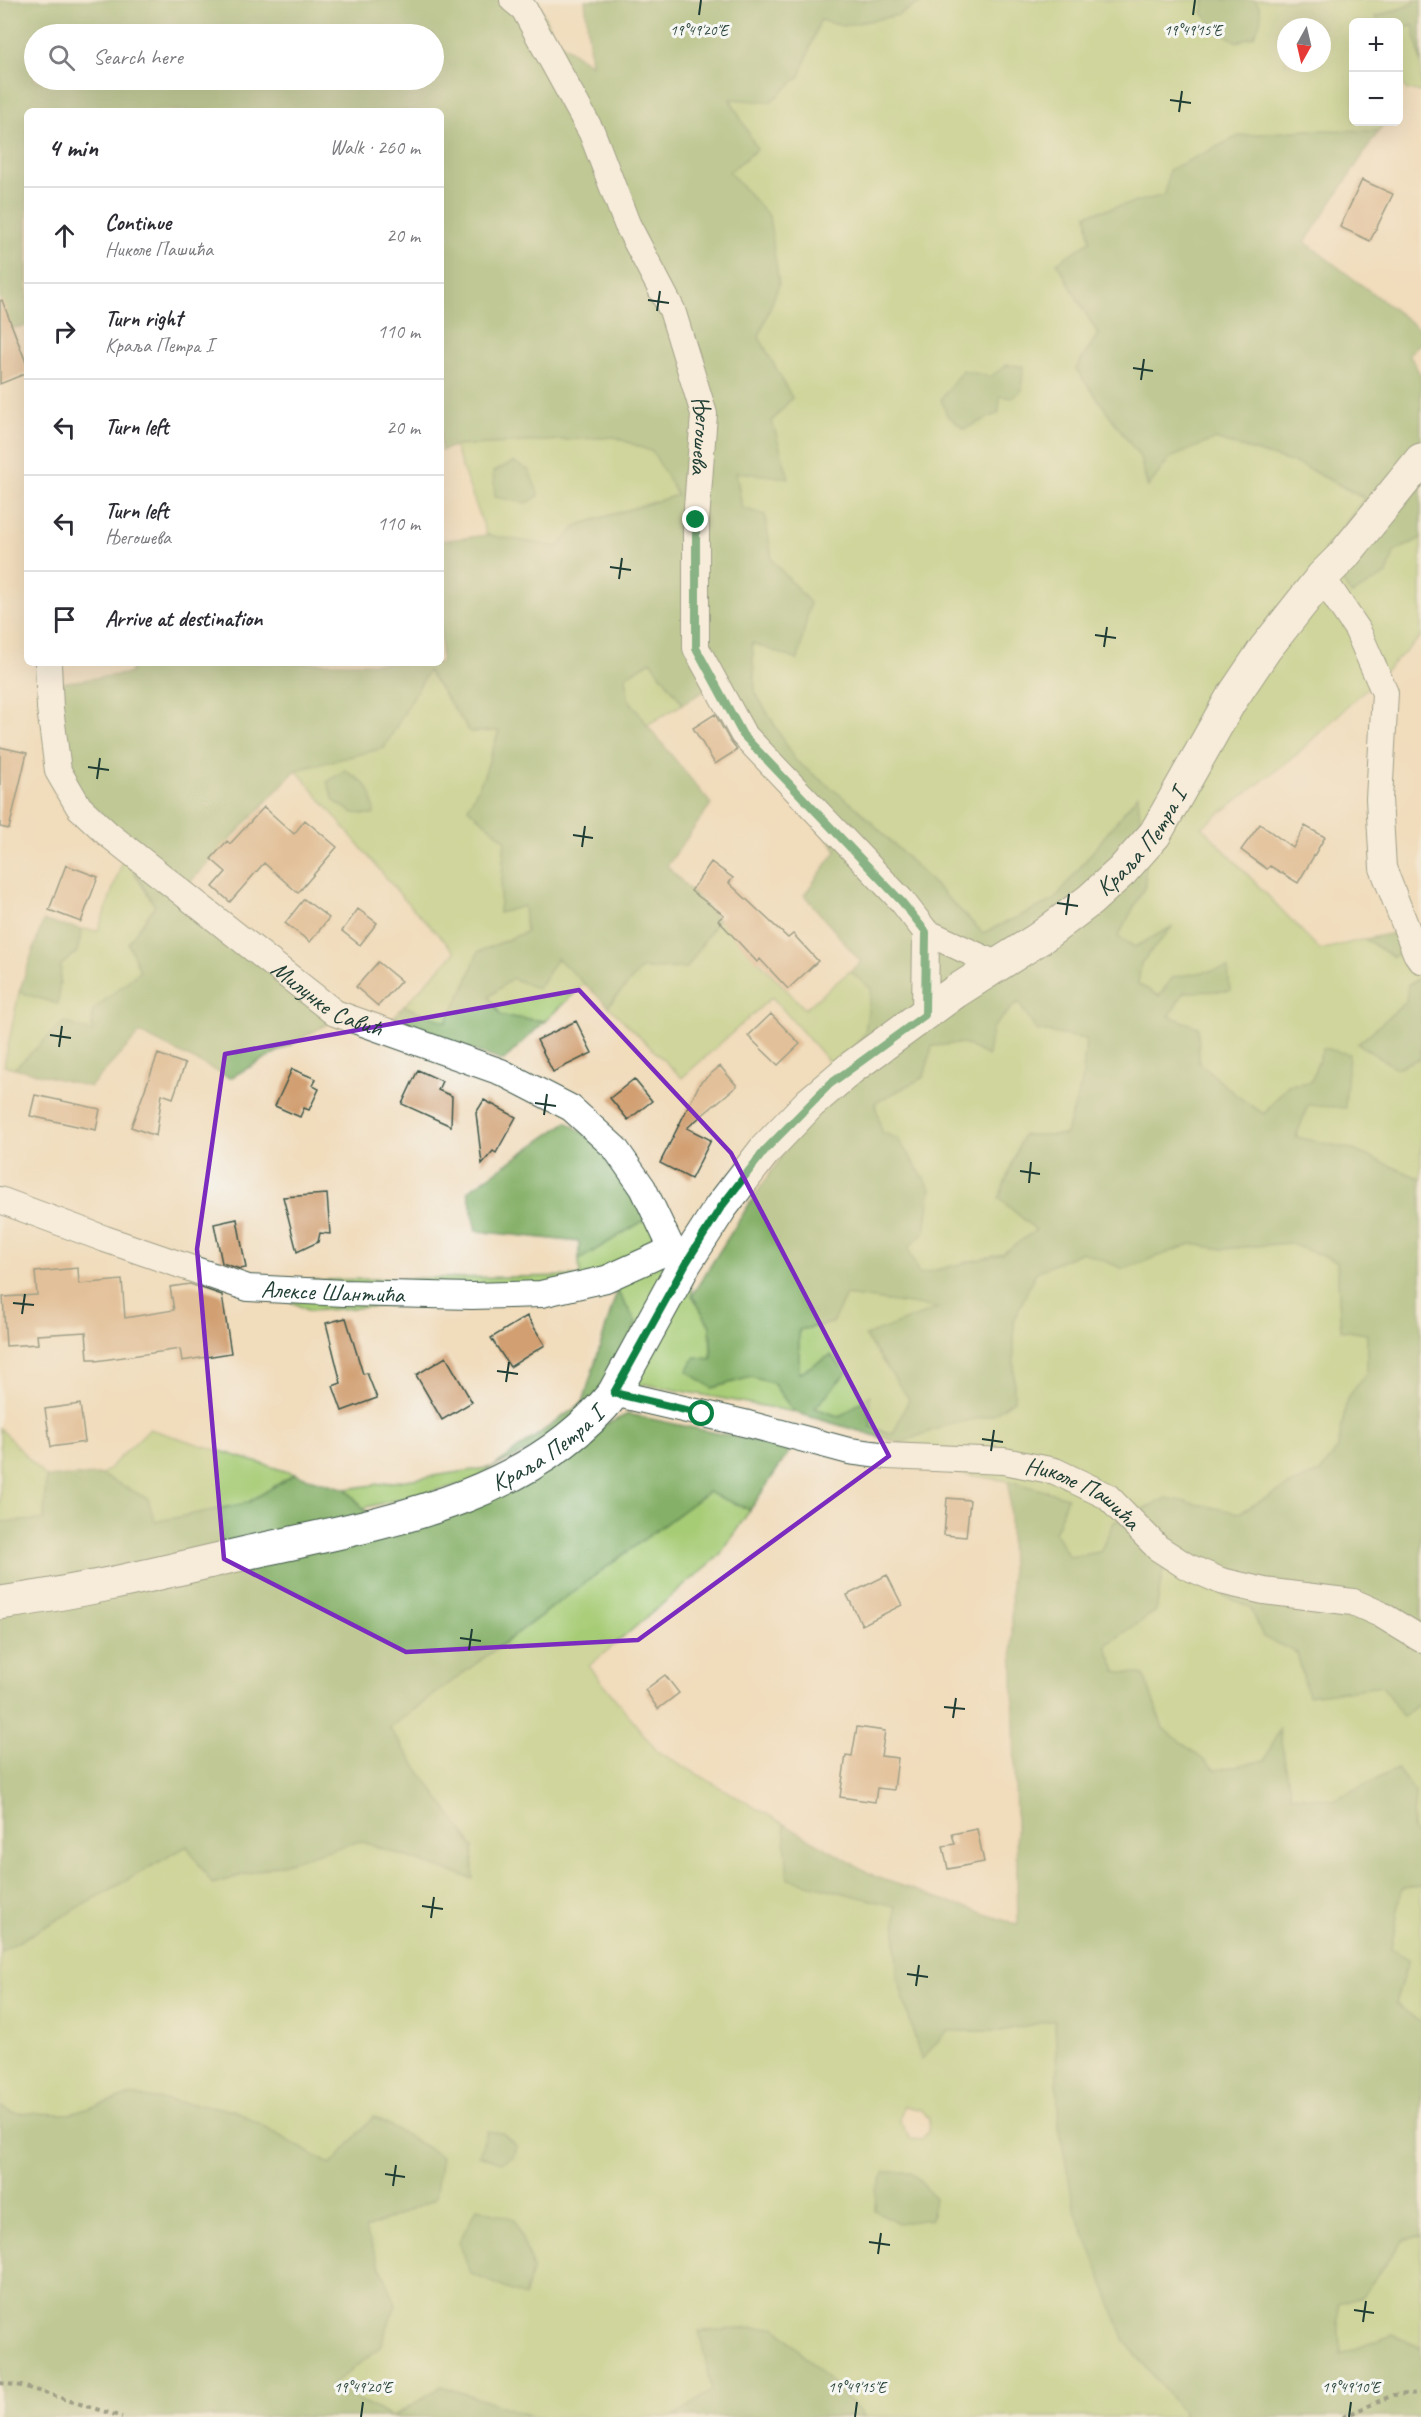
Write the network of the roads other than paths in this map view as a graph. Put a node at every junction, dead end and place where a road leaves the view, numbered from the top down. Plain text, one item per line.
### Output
1 (513, 0) edge
2 (1421, 460) edge
3 (1322, 578) junction
4 (48, 666) edge
5 (926, 932) junction
6 (1421, 960) edge
7 (998, 964) junction
8 (925, 1015) junction
9 (0, 1200) edge
10 (679, 1256) junction
11 (614, 1393) junction
12 (0, 1602) edge
13 (1421, 1639) edge

1 - 5 street, Његошева
2 - 3 street, Краља Петра I
3 - 6 street
3 - 7 street, Краља Петра I
4 - 10 street, Милунке Савић
5 - 7 street, Његошева
5 - 8 street
7 - 8 street, Краља Петра I
8 - 10 street, Краља Петра I
9 - 10 street, Алексе Шантића
10 - 11 street, Краља Петра I
11 - 12 street, Краља Петра I
11 - 13 street, Николе Пашића

